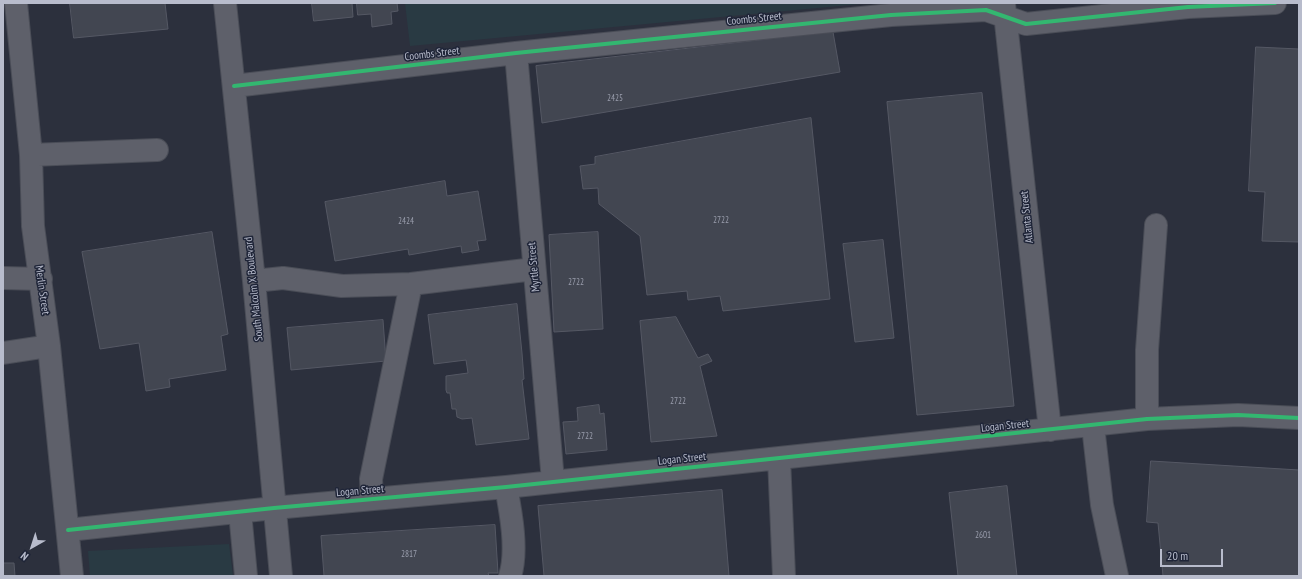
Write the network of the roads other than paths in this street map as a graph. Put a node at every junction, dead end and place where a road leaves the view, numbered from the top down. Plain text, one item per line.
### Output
1 (16, 3) edge
2 (225, 3) edge
3 (1275, 3) edge
4 (1005, 10) edge
5 (516, 53) junction
6 (234, 86) junction
7 (158, 150) dead end
8 (31, 155) junction
9 (1156, 225) dead end
10 (534, 269) junction
11 (3, 278) edge
12 (41, 279) junction
13 (254, 281) junction
14 (411, 284) junction
15 (49, 346) junction
16 (3, 353) edge
17 (1299, 418) edge
18 (1146, 419) junction
19 (1093, 426) junction
20 (1050, 430) junction
21 (779, 458) junction
22 (553, 481) junction
23 (506, 487) junction
24 (372, 498) junction
25 (274, 508) junction
26 (240, 512) junction
27 (68, 530) junction
28 (72, 576) edge
29 (246, 576) edge
30 (281, 576) edge
31 (510, 576) edge
32 (784, 576) edge
33 (1117, 576) edge

1 - 8 street, Merlin Street
2 - 6 street, South Malcolm X Boulevard
3 - 4 street, Coombs Street
4 - 5 street, Coombs Street
4 - 20 street, Atlanta Street
5 - 6 street, Coombs Street
5 - 10 street, Myrtle Street
6 - 13 street, South Malcolm X Boulevard
7 - 8 street
8 - 12 street, Merlin Street
9 - 18 street
10 - 14 street
10 - 22 street, Myrtle Street
11 - 12 street
12 - 15 street, Merlin Street
13 - 14 street
13 - 25 street, South Malcolm X Boulevard
14 - 24 street
15 - 16 street
15 - 27 street, Merlin Street
17 - 18 street, Logan Street
18 - 19 street, Logan Street
19 - 20 street, Logan Street
19 - 33 street
20 - 21 street, Logan Street
21 - 22 street, Logan Street
21 - 32 street
22 - 23 street, Logan Street
23 - 24 street, Logan Street
23 - 31 street
24 - 25 street, Logan Street
25 - 26 street, Logan Street
25 - 30 street, South Malcolm X Boulevard
26 - 27 street, Logan Street
26 - 29 street
27 - 28 street, Merlin Street

